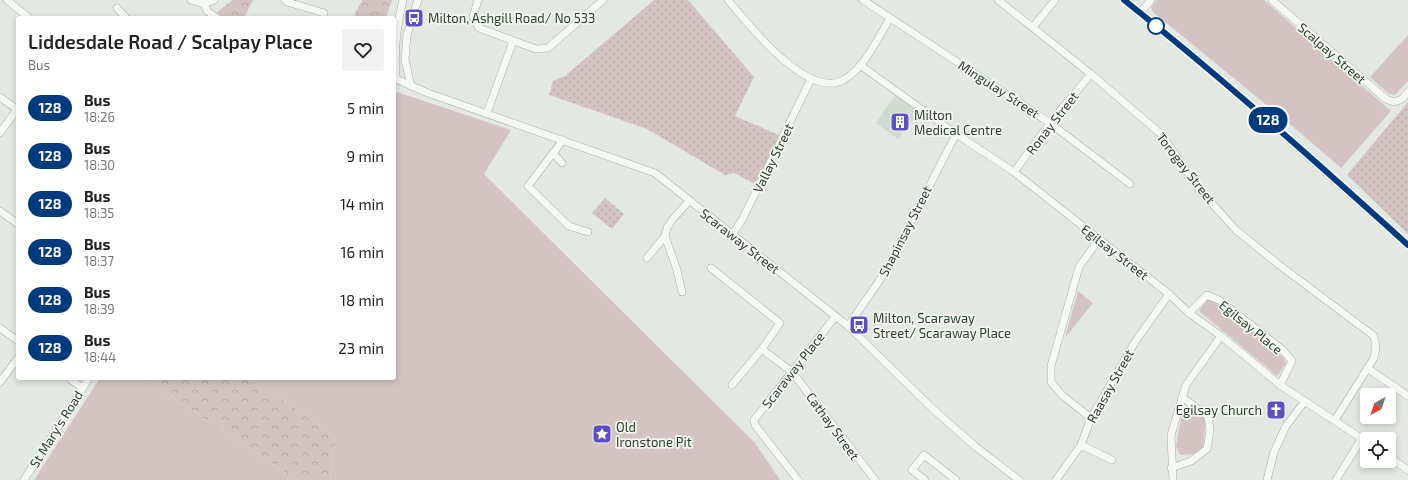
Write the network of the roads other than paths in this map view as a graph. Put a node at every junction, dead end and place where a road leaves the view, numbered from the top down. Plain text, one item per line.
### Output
1 (7, 0) edge
2 (191, 0) edge
3 (214, 0) edge
4 (285, 0) edge
5 (403, 0) edge
6 (418, 0) edge
7 (478, 0) edge
8 (603, 0) edge
9 (728, 0) edge
10 (863, 0) edge
11 (998, 0) edge
12 (1055, 0) edge
13 (1124, 0) edge
14 (1151, 0) edge
15 (1272, 0) edge
16 (204, 4) junction
17 (118, 11) dead end
18 (324, 13) dead end
19 (1140, 13) junction
20 (27, 16) edge
21 (124, 16) edge
22 (214, 16) edge
23 (890, 18) junction
24 (1033, 27) junction
25 (396, 32) edge
26 (513, 41) junction
27 (860, 65) junction
28 (1091, 74) junction
29 (396, 79) edge
30 (812, 79) junction
31 (411, 86) junction
32 (1408, 92) edge
33 (0, 97) edge
34 (16, 108) edge
35 (16, 112) edge
36 (487, 113) junction
37 (1050, 123) junction
38 (0, 133) edge
39 (956, 134) junction
40 (563, 140) junction
41 (553, 153) junction
42 (562, 163) dead end
43 (1014, 172) junction
44 (1130, 184) dead end
45 (689, 201) junction
46 (0, 211) edge
47 (16, 223) edge
48 (588, 232) dead end
49 (732, 235) junction
50 (665, 236) junction
51 (1099, 239) junction
52 (1408, 245) edge
53 (647, 258) dead end
54 (711, 268) dead end
55 (682, 292) dead end
56 (1169, 294) junction
57 (1189, 313) junction
58 (835, 317) junction
59 (848, 326) junction
60 (0, 328) edge
61 (1221, 336) junction
62 (16, 340) edge
63 (762, 349) junction
64 (16, 361) edge
65 (1367, 368) junction
66 (792, 372) junction
67 (72, 380) edge
68 (88, 380) edge
69 (0, 382) edge
70 (732, 385) dead end
71 (1280, 385) junction
72 (82, 388) junction
73 (1408, 396) edge
74 (1182, 398) junction
75 (1306, 401) junction
76 (1091, 418) junction
77 (1334, 420) junction
78 (1360, 437) edge
79 (1081, 445) junction
80 (1360, 447) edge
81 (1112, 460) dead end
82 (1396, 462) edge
83 (1171, 468) junction
84 (1408, 470) edge
85 (24, 480) edge
86 (798, 480) edge
87 (875, 480) edge
88 (925, 480) edge
89 (956, 480) edge
90 (1019, 480) edge
91 (1056, 480) edge
92 (1173, 480) edge
93 (1267, 480) edge
94 (1336, 480) edge

1 - 20 street
2 - 16 street
3 - 16 street
4 - 18 street
5 - 25 street, Scaraway Street
6 - 31 street
7 - 26 street
8 - 26 street
9 - 30 street
10 - 23 street, Mingulay Street
11 - 24 street, Torogay Street
12 - 24 street
13 - 19 street
14 - 19 street
15 - 32 street, Scalpay Street
16 - 22 street
17 - 21 street
19 - 52 street
23 - 27 street
23 - 37 street, Mingulay Street
24 - 28 street, Torogay Street
26 - 36 street
27 - 30 street
27 - 39 street, Egilsay Street
28 - 37 street, Ronay Street
28 - 65 street, Torogay Street
29 - 31 street, Scaraway Street
30 - 49 street, Vallay Street
31 - 36 street, Scaraway Street
33 - 34 street
35 - 38 street
36 - 40 street, Scaraway Street
37 - 43 street, Ronay Street
37 - 44 street, Mingulay Street
39 - 43 street, Egilsay Street
39 - 59 street, Shapinsay Street
40 - 41 street
40 - 45 street, Scaraway Street
41 - 42 street
41 - 48 street
43 - 51 street, Egilsay Street
45 - 49 street, Scaraway Street
45 - 50 street
46 - 47 street
49 - 58 street, Scaraway Street
50 - 53 street
50 - 55 street
51 - 56 street, Egilsay Street
51 - 76 street
54 - 63 street
56 - 57 street, Egilsay Street
56 - 76 street, Raasay Street
57 - 61 street, Egilsay Street
57 - 71 street, Egilsay Place
58 - 59 street, Scaraway Street
58 - 66 street, Scaraway Place
59 - 90 street, Scaraway Street
60 - 62 street
61 - 71 street, Egilsay Street
61 - 74 street
63 - 66 street, Cathay Street
63 - 70 street
64 - 69 street
65 - 73 street
65 - 77 street, Torogay Street
66 - 86 street, Scaraway Place
66 - 87 street, Cathay Street
67 - 72 street
68 - 72 street, St Mary's Road
71 - 75 street, Egilsay Street
72 - 85 street, St Mary's Road
74 - 83 street
74 - 83 street
75 - 77 street, Egilsay Street
75 - 93 street
76 - 79 street, Raasay Street
77 - 78 street, Egilsay Street
79 - 81 street
79 - 91 street, Raasay Street
80 - 94 street
82 - 84 street
83 - 92 street
88 - 89 street

